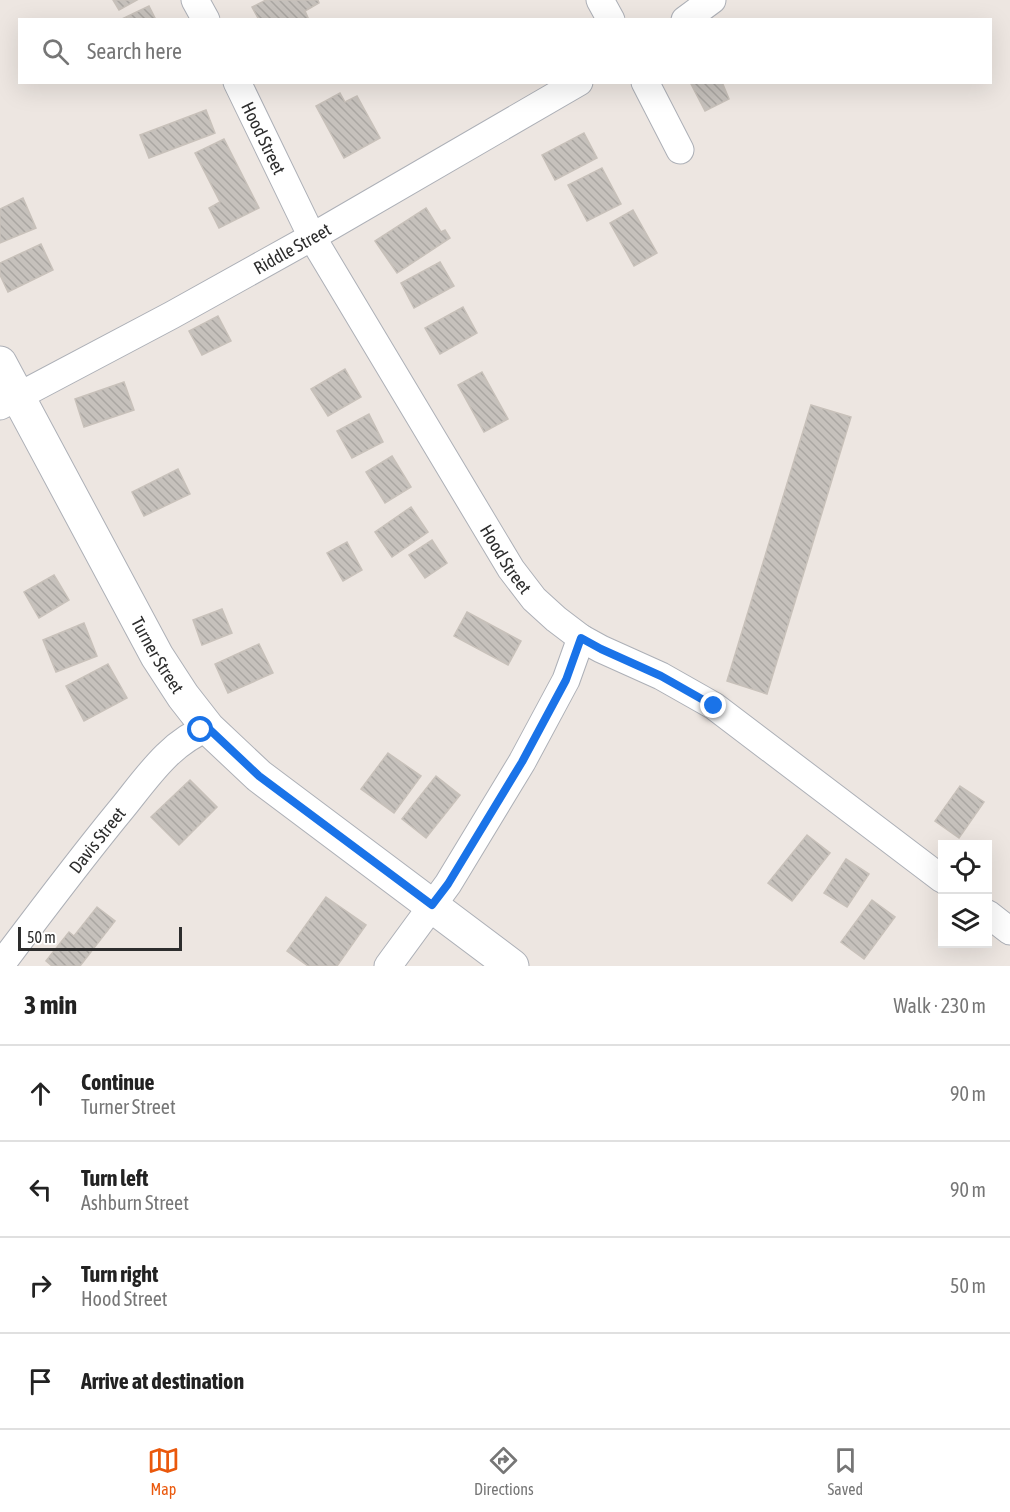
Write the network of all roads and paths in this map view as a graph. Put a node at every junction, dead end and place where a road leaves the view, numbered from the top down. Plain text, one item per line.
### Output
1 (195, 0) edge
2 (600, 0) edge
3 (712, 0) edge
4 (205, 18) edge
5 (610, 18) edge
6 (689, 18) edge
7 (238, 84) edge
8 (576, 84) edge
9 (646, 84) edge
10 (680, 150) dead end
11 (312, 237) junction
12 (0, 363) edge
13 (9, 401) edge
14 (581, 638) junction
15 (208, 728) junction
16 (938, 876) edge
17 (432, 905) junction
18 (992, 918) edge
19 (1010, 931) edge
20 (0, 966) edge
21 (388, 966) edge
22 (512, 966) edge

1 - 4 street
2 - 5 street
3 - 6 street
7 - 11 street, Hood Street
8 - 11 street, Riddle Street
9 - 10 street
11 - 13 street, Riddle Street
11 - 14 street, Hood Street
12 - 13 street, Turner Street
13 - 15 street, Turner Street
14 - 16 street, Hood Street
14 - 17 street
15 - 17 street, Turner Street
15 - 20 street, Davis Street
17 - 21 street
17 - 22 street, Turner Street
18 - 19 street

